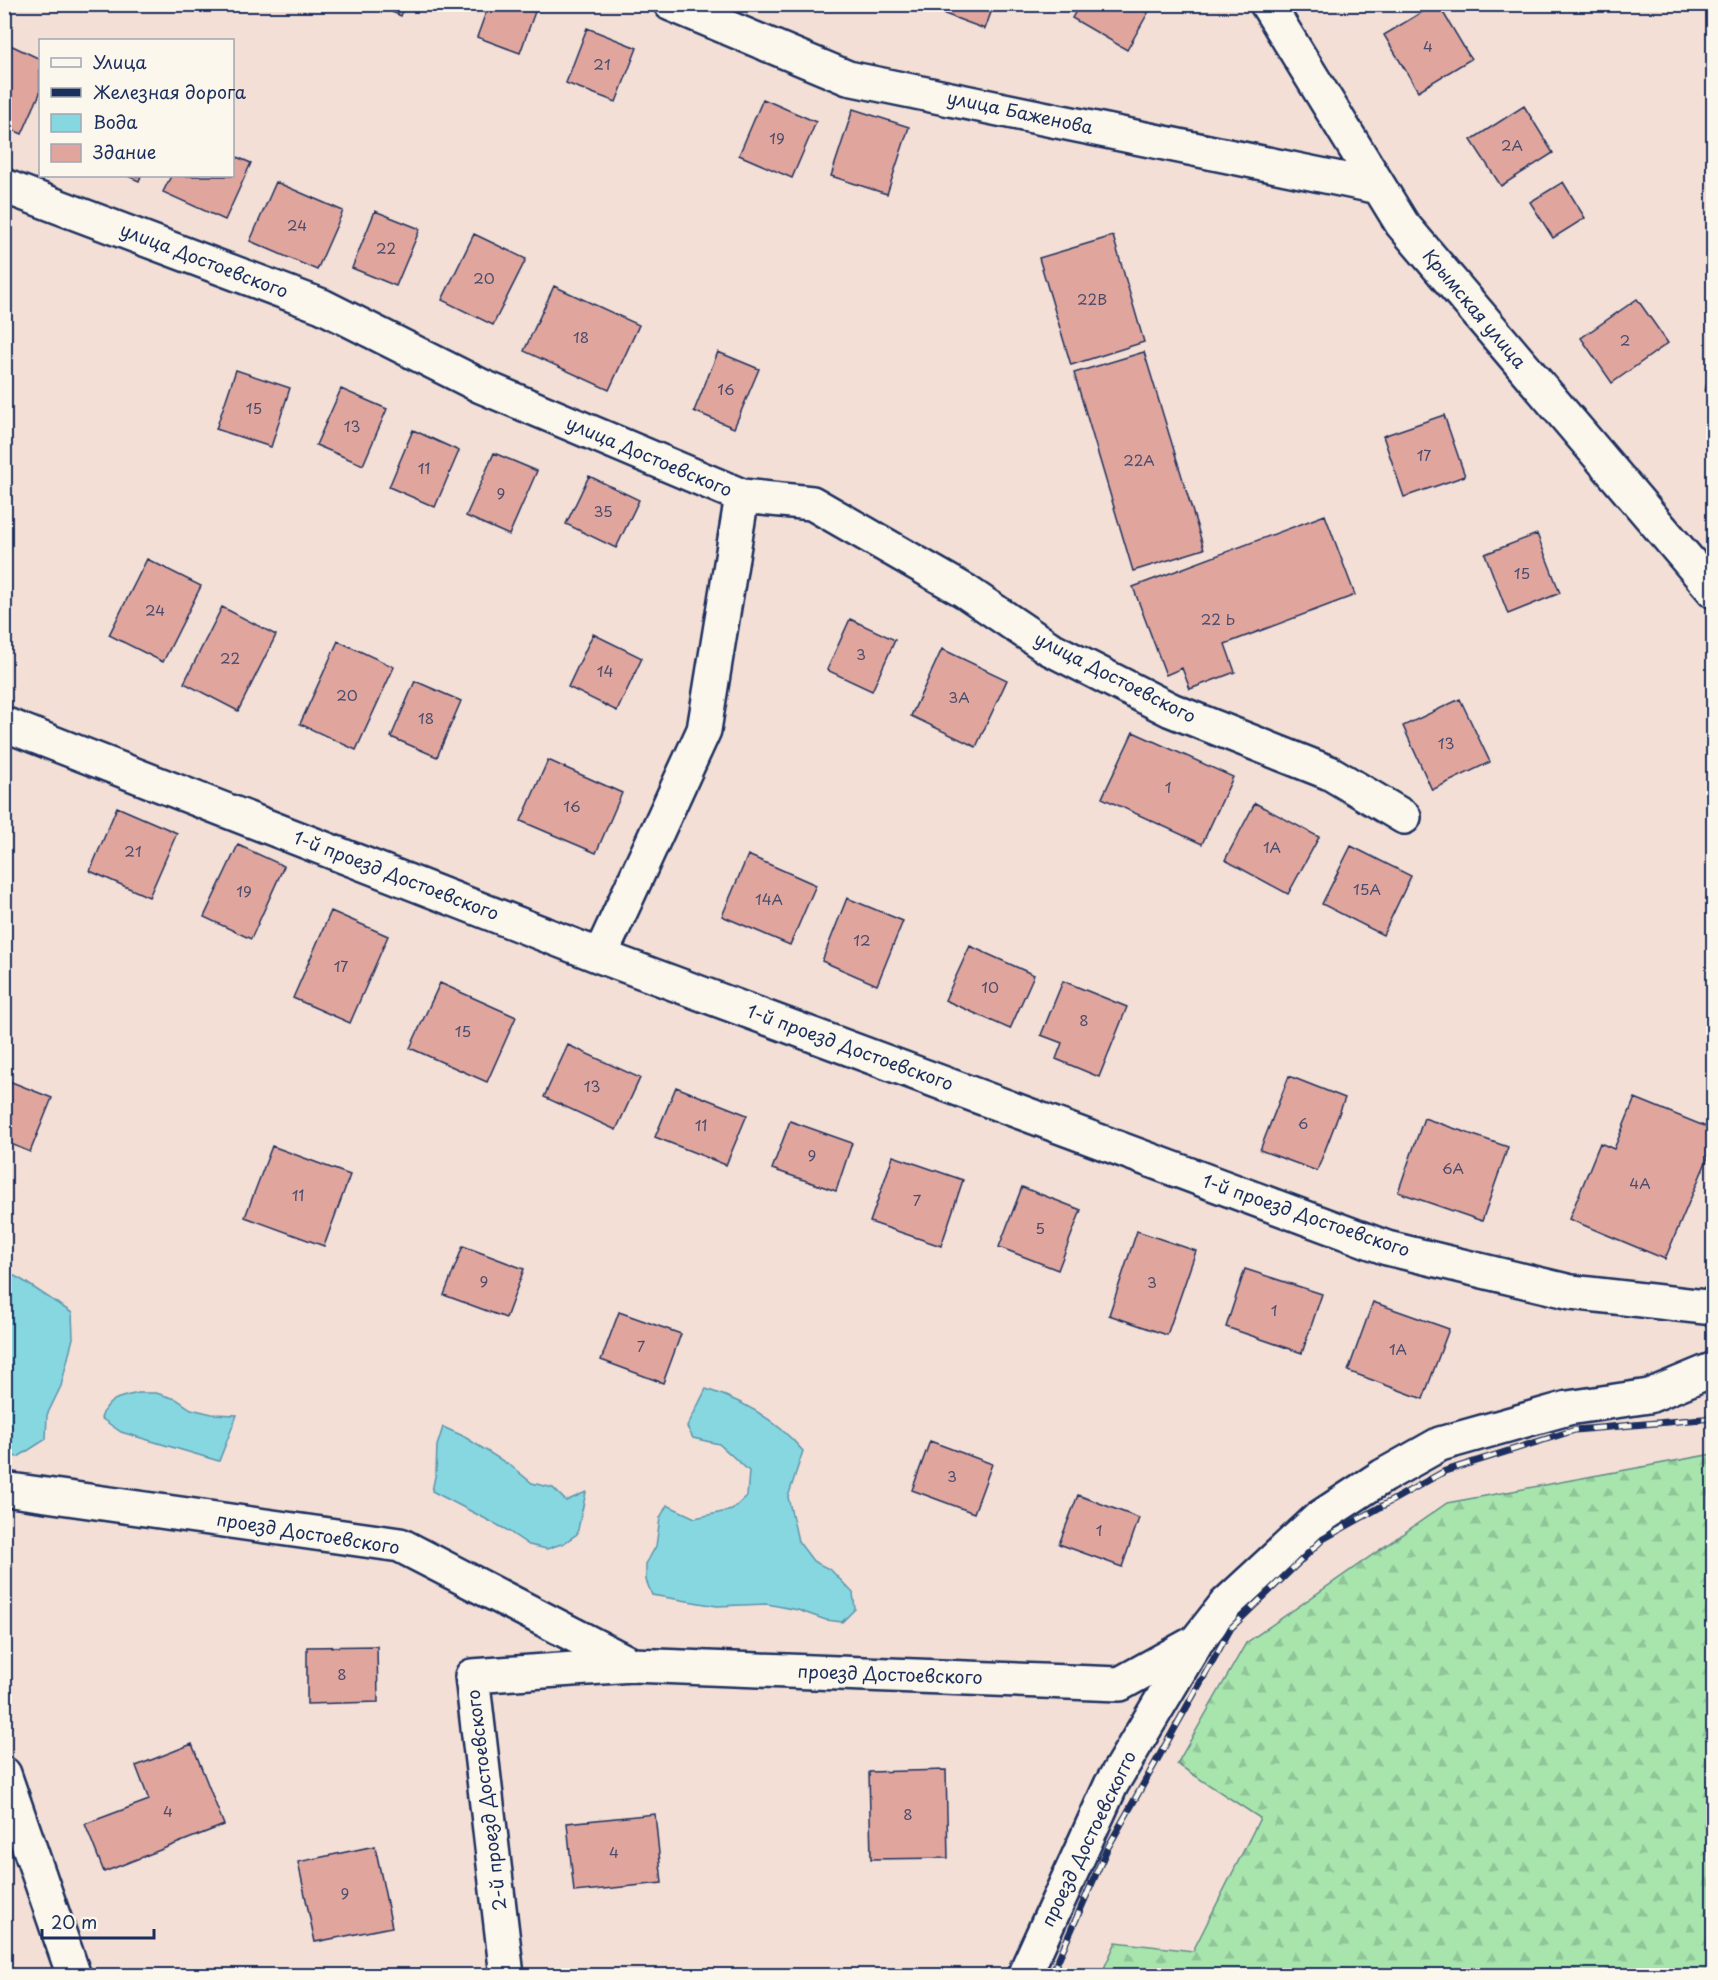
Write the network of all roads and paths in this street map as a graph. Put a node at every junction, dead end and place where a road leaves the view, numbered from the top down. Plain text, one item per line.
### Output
1 (671, 4) edge
2 (1267, 4) edge
3 (4, 186) edge
4 (1380, 187) junction
5 (742, 496) junction
6 (1713, 591) edge
7 (4, 724) edge
8 (1404, 817) dead end
9 (600, 956) junction
10 (1713, 1308) edge
11 (1713, 1369) edge
12 (4, 1489) edge
13 (1196, 1642) junction
14 (632, 1665) junction
15 (4, 1774) edge
16 (74, 1976) edge
17 (507, 1976) edge
18 (1024, 1976) edge

1 - 4 street, улица Баженова
2 - 4 street, Крымская улица
3 - 5 street, улица Достоевского
4 - 6 street, Крымская улица
5 - 8 street, улица Достоевского
5 - 9 street
7 - 9 street, 1-й проезд Достоевского
9 - 10 street, 1-й проезд Достоевского
11 - 13 street, проезд Достоевского
12 - 14 street, проезд Достоевского
13 - 14 street, проезд Достоевского
13 - 18 street, проезд Достоевскогго
14 - 17 street, 2-й проезд Достоевского
15 - 16 street

